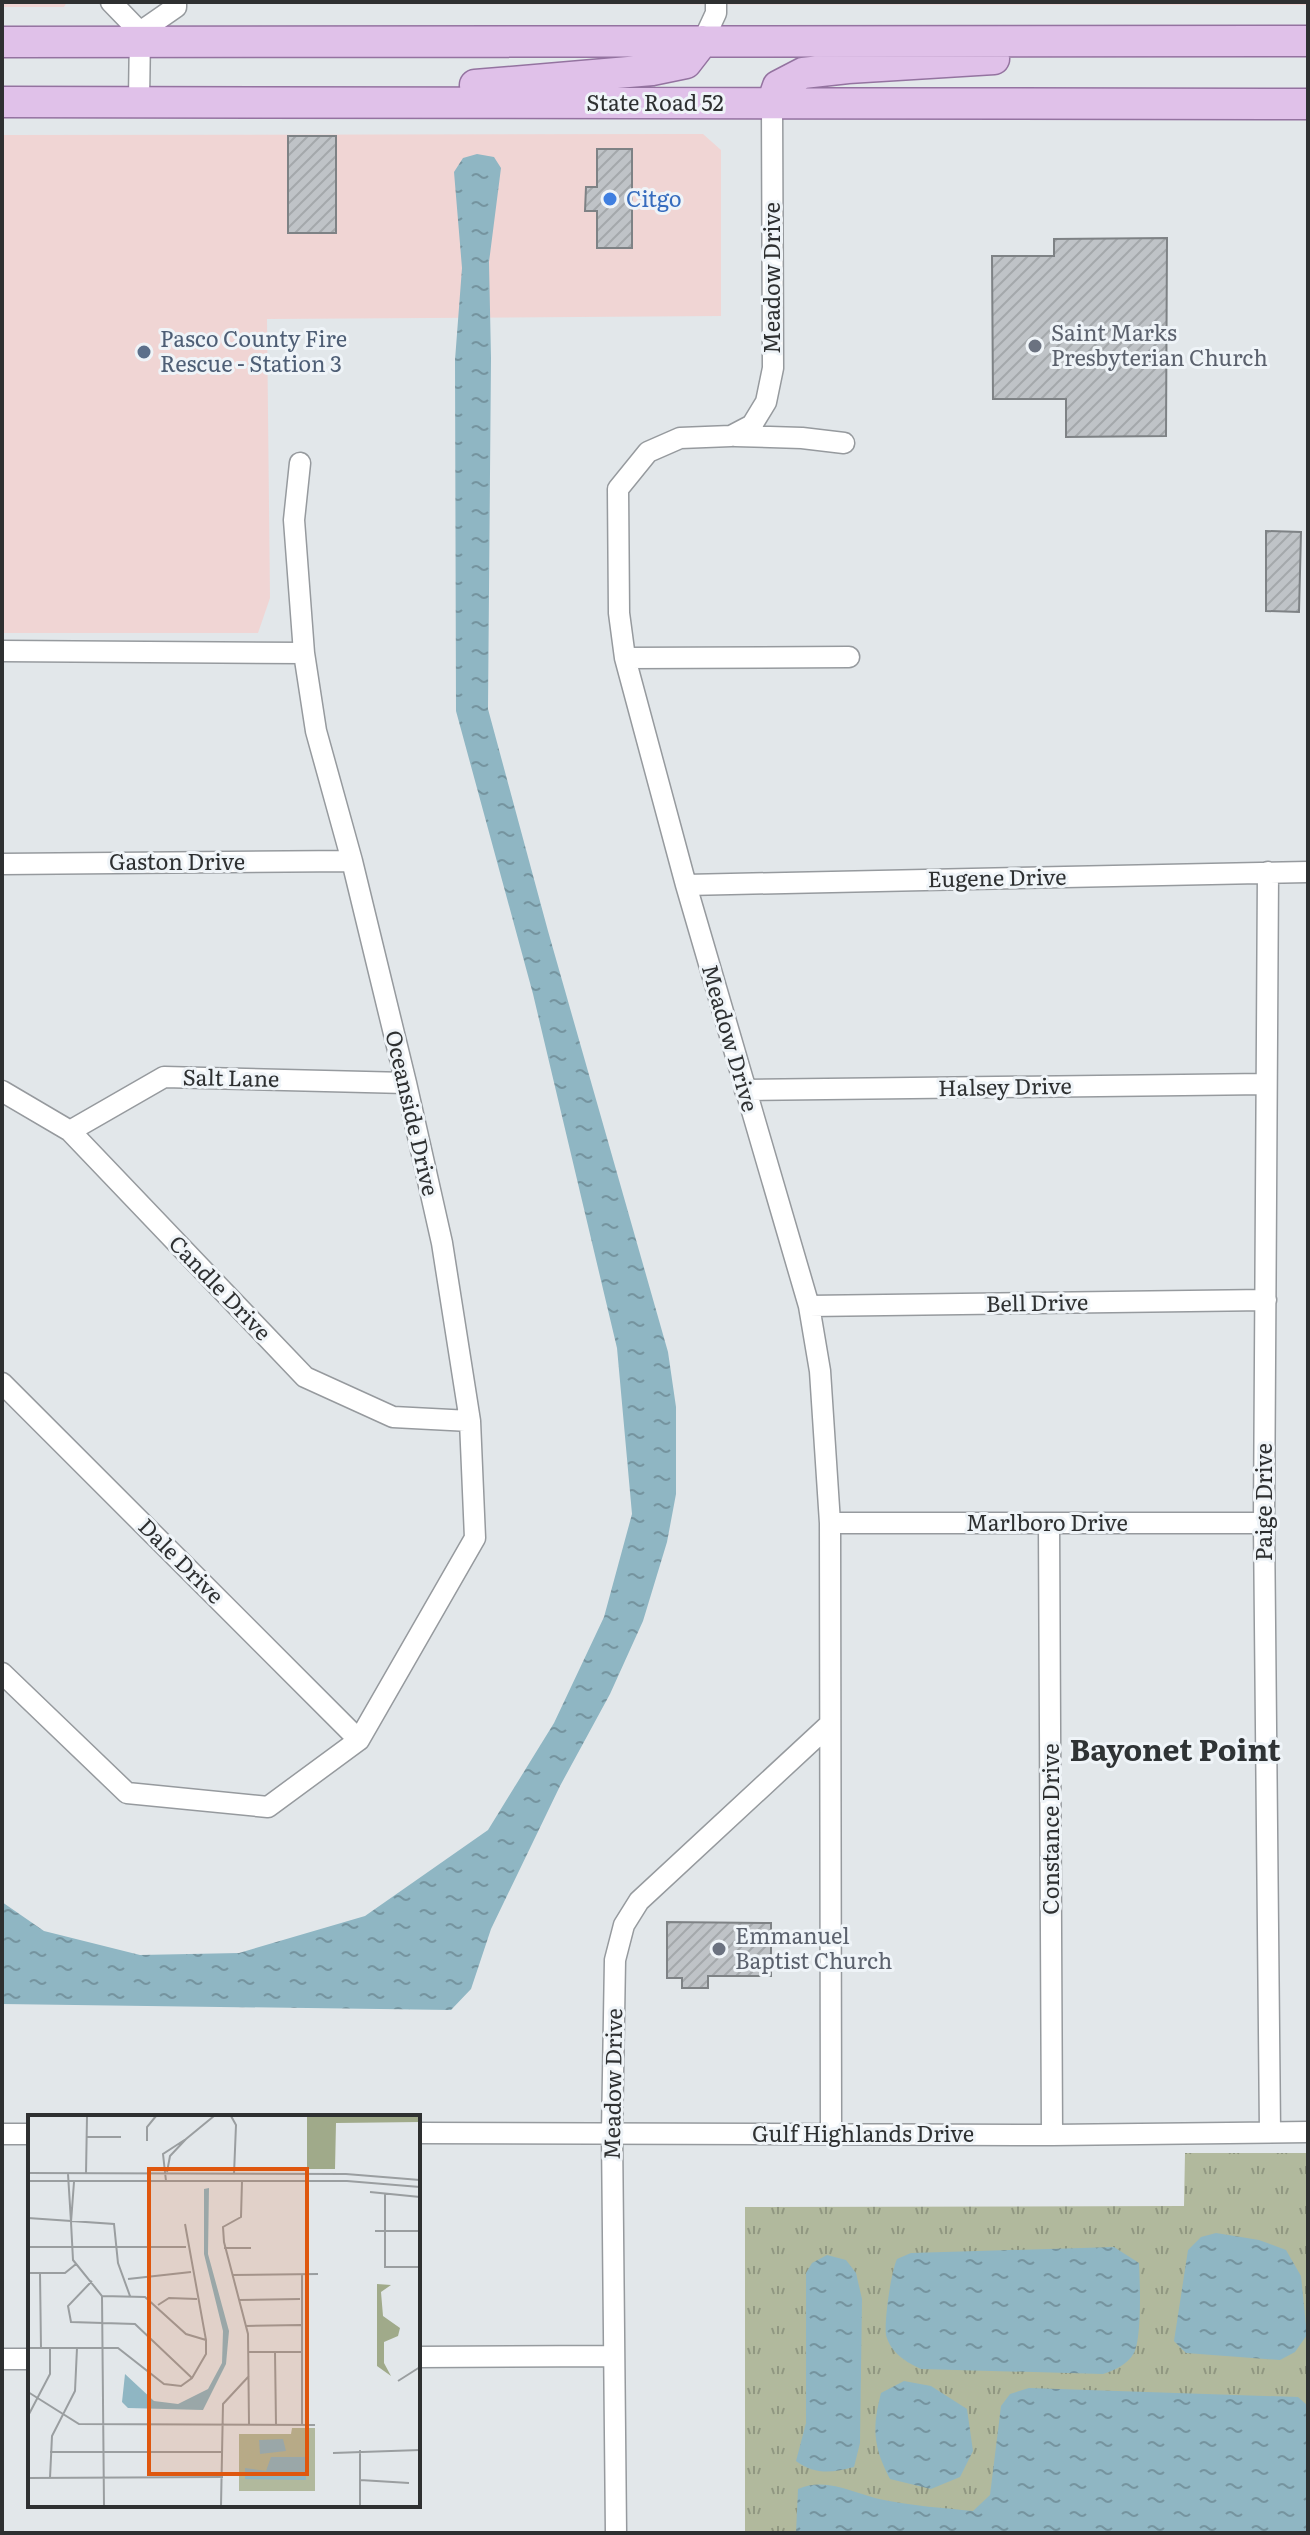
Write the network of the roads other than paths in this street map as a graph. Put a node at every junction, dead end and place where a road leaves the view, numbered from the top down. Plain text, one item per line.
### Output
1 (111, 2) edge
2 (176, 2) edge
3 (716, 2) edge
4 (140, 37) junction
5 (1090, 40) junction
6 (703, 41) junction
7 (1308, 41) edge
8 (2, 42) edge
9 (139, 101) junction
10 (2, 102) edge
11 (351, 102) junction
12 (772, 103) junction
13 (1308, 104) edge
14 (731, 436) junction
15 (844, 443) dead end
16 (300, 463) dead end
17 (2, 651) edge
18 (304, 653) junction
19 (849, 657) dead end
20 (625, 658) junction
21 (352, 861) junction
22 (2, 864) edge
23 (1268, 872) junction
24 (1308, 872) edge
25 (686, 885) junction
26 (406, 1083) junction
27 (1266, 1084) junction
28 (745, 1090) junction
29 (2, 1091) edge
30 (70, 1131) junction
31 (1266, 1300) junction
32 (809, 1306) junction
33 (2, 1383) edge
34 (470, 1421) junction
35 (830, 1523) junction
36 (1049, 1523) junction
37 (1264, 1523) junction
38 (2, 1673) edge
39 (830, 1724) junction
40 (359, 1740) junction
41 (1270, 2132) junction
42 (1308, 2132) edge
43 (420, 2133) edge
44 (612, 2133) junction
45 (2, 2134) edge
46 (28, 2134) edge
47 (831, 2135) junction
48 (1052, 2135) junction
49 (614, 2356) junction
50 (420, 2357) edge
51 (2, 2359) edge
52 (28, 2359) edge
53 (616, 2533) edge

1 - 4 street
2 - 4 street
3 - 6 street
4 - 6 main road
4 - 8 main road
4 - 9 street
5 - 6 main road
5 - 7 main road
5 - 12 main road
6 - 11 main road
9 - 10 main road, State Road 52
9 - 11 main road, State Road 52
11 - 12 main road, State Road 52
12 - 13 main road, State Road 52
12 - 14 street, Meadow Drive
14 - 15 street, Meadow Drive
14 - 20 street, Meadow Drive
16 - 18 street, Oceanside Drive
17 - 18 street
18 - 21 street, Oceanside Drive
19 - 20 street
20 - 25 street, Meadow Drive
21 - 22 street, Gaston Drive
21 - 26 street, Oceanside Drive
23 - 24 street, Eugene Drive
23 - 25 street, Eugene Drive
23 - 27 street, Paige Drive
25 - 28 street, Meadow Drive
26 - 30 street, Salt Lane
26 - 34 street, Oceanside Drive
27 - 28 street, Halsey Drive
27 - 31 street, Paige Drive
28 - 32 street, Meadow Drive
29 - 30 street, Candle Drive
30 - 34 street, Candle Drive
31 - 32 street, Bell Drive
31 - 37 street, Paige Drive
32 - 35 street, Meadow Drive
33 - 40 street, Dale Drive
34 - 40 street, Oceanside Drive
35 - 36 street, Marlboro Drive
35 - 39 street, Meadow Drive
36 - 37 street, Marlboro Drive
36 - 48 street, Constance Drive
37 - 41 street, Paige Drive
38 - 40 street
39 - 44 street, Meadow Drive
39 - 47 street, Meadow Drive
41 - 42 street, Gulf Highlands Drive
41 - 48 street, Gulf Highlands Drive
43 - 44 street, Gulf Highlands Drive
44 - 47 street, Gulf Highlands Drive
44 - 49 street, Meadow Drive
45 - 46 street
47 - 48 street, Gulf Highlands Drive
49 - 50 street
49 - 53 street, Meadow Drive
51 - 52 street

